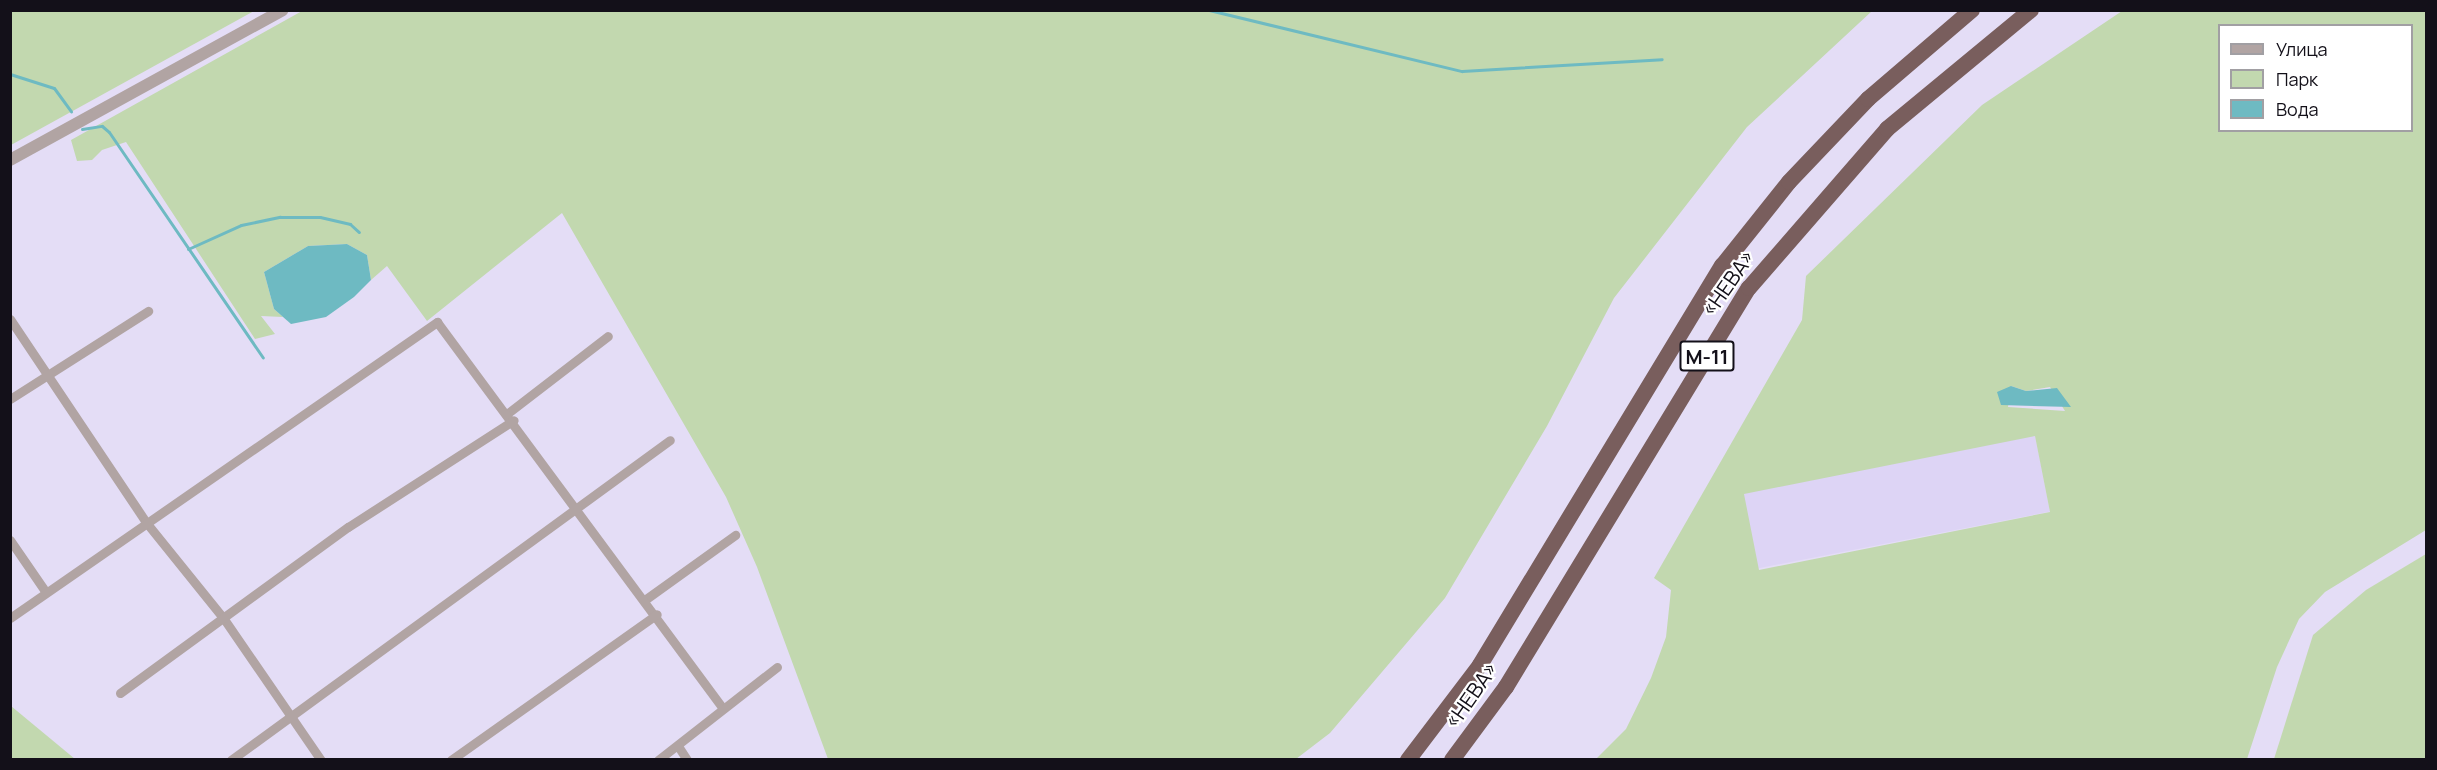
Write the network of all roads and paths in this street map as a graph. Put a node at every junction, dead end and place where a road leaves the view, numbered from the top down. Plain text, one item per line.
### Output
1 (283, 10) edge
2 (1972, 10) edge
3 (2031, 10) edge
4 (10, 160) edge
5 (148, 311) dead end
6 (10, 319) edge
7 (608, 336) dead end
8 (49, 376) junction
9 (10, 399) edge
10 (511, 417) junction
11 (670, 440) dead end
12 (578, 509) junction
13 (145, 521) junction
14 (735, 535) dead end
15 (10, 540) edge
16 (45, 591) junction
17 (646, 599) junction
18 (657, 614) junction
19 (10, 618) edge
20 (224, 620) junction
21 (777, 667) dead end
22 (120, 693) dead end
23 (723, 708) junction
24 (292, 718) junction
25 (678, 746) junction
26 (231, 759) edge
27 (321, 759) edge
28 (451, 759) edge
29 (658, 759) edge
30 (687, 759) edge
31 (1408, 759) edge
32 (1452, 759) edge

1 - 4 street
2 - 31 highway, «НЕВА» / М-11
3 - 32 highway, «НЕВА» / М-11
5 - 8 street
6 - 8 street
7 - 10 street
8 - 9 street
8 - 13 street
10 - 12 street
10 - 13 street
10 - 20 street
11 - 12 street
12 - 17 street
12 - 24 street
13 - 16 street
13 - 20 street
14 - 17 street
15 - 16 street
16 - 19 street
17 - 18 street
18 - 23 street
18 - 28 street
20 - 22 street
20 - 24 street
21 - 23 street
23 - 25 street
24 - 26 street
24 - 27 street
25 - 29 street
25 - 30 street

